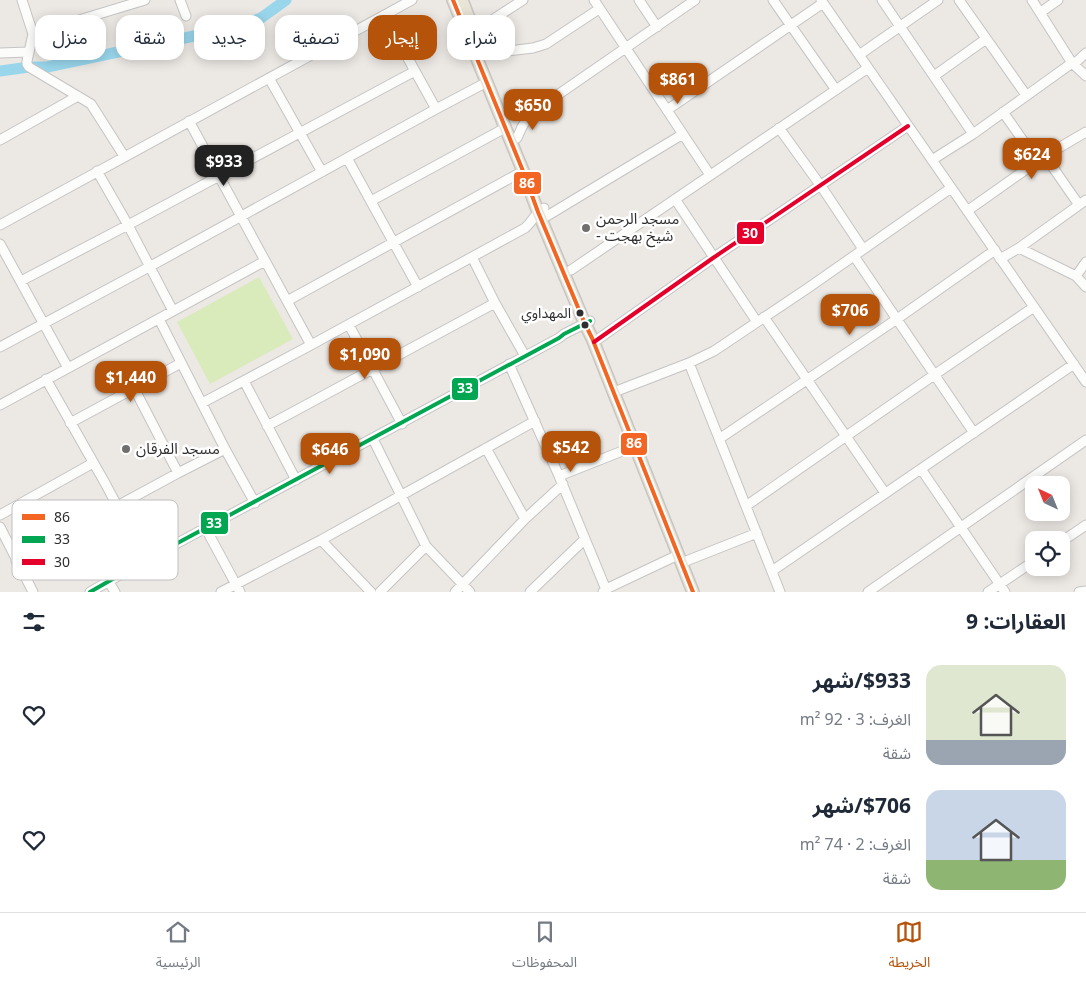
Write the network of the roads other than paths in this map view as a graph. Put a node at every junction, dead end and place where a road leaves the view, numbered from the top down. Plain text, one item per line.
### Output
1 (22, 0) edge
2 (145, 0) edge
3 (180, 0) edge
4 (412, 0) edge
5 (453, 0) edge
6 (462, 0) edge
7 (523, 0) edge
8 (594, 0) edge
9 (639, 0) edge
10 (696, 0) edge
11 (774, 0) edge
12 (882, 0) edge
13 (938, 0) edge
14 (959, 0) edge
15 (1032, 0) edge
16 (1058, 0) edge
17 (822, 2) edge
18 (600, 9) junction
19 (1041, 12) junction
20 (384, 15) edge
21 (468, 15) edge
22 (500, 15) edge
23 (186, 16) dead end
24 (368, 24) edge
25 (791, 25) junction
26 (657, 27) junction
27 (900, 27) junction
28 (33, 34) junction
29 (986, 39) junction
30 (626, 48) junction
31 (515, 50) edge
32 (28, 52) junction
33 (0, 53) edge
34 (1086, 53) edge
35 (859, 55) junction
36 (409, 60) edge
37 (485, 60) edge
38 (1073, 63) junction
39 (868, 68) junction
40 (415, 71) junction
41 (934, 76) junction
42 (1086, 76) edge
43 (269, 78) junction
44 (487, 82) junction
45 (836, 90) junction
46 (1026, 95) junction
47 (78, 96) junction
48 (436, 109) junction
49 (667, 110) junction
50 (1003, 112) junction
51 (506, 113) junction
52 (530, 114) junction
53 (189, 121) junction
54 (908, 126) junction
55 (506, 128) junction
56 (779, 128) junction
57 (300, 132) junction
58 (1086, 132) edge
59 (682, 134) junction
60 (973, 134) junction
61 (517, 138) junction
62 (0, 140) edge
63 (124, 156) junction
64 (347, 158) junction
65 (1041, 159) junction
66 (932, 160) junction
67 (97, 171) junction
68 (523, 171) junction
69 (322, 172) junction
70 (710, 175) junction
71 (218, 176) junction
72 (820, 186) junction
73 (951, 188) junction
74 (675, 200) junction
75 (371, 201) junction
76 (1082, 203) edge
77 (967, 211) junction
78 (543, 212) junction
79 (241, 217) junction
80 (0, 225) edge
81 (128, 225) junction
82 (393, 243) junction
83 (0, 244) edge
84 (1019, 248) junction
85 (863, 249) junction
86 (994, 250) junction
87 (854, 256) junction
88 (472, 257) junction
89 (713, 258) junction
90 (1000, 259) junction
91 (265, 261) junction
92 (1086, 262) edge
93 (150, 267) junction
94 (571, 270) junction
95 (1076, 276) junction
96 (21, 281) junction
97 (418, 287) junction
98 (1086, 287) edge
99 (287, 302) junction
100 (494, 302) junction
101 (1034, 308) junction
102 (173, 311) junction
103 (159, 319) junction
104 (897, 319) junction
105 (761, 320) junction
106 (44, 323) junction
107 (349, 325) junction
108 (590, 330) junction
109 (1, 343) edge
110 (311, 345) junction
111 (525, 356) junction
112 (181, 363) junction
113 (689, 363) junction
114 (509, 364) junction
115 (1074, 364) junction
116 (68, 368) junction
117 (372, 369) junction
118 (934, 375) junction
119 (808, 379) junction
120 (46, 380) junction
121 (244, 381) junction
122 (1086, 381) edge
123 (134, 388) junction
124 (614, 392) junction
125 (202, 403) junction
126 (0, 404) edge
127 (534, 421) junction
128 (70, 423) junction
129 (402, 424) junction
130 (267, 426) junction
131 (974, 433) junction
132 (847, 436) junction
133 (373, 439) junction
134 (719, 439) junction
135 (1086, 440) edge
136 (635, 446) junction
137 (486, 448) junction
138 (225, 449) junction
139 (93, 463) junction
140 (921, 469) junction
141 (178, 472) junction
142 (296, 480) junction
143 (561, 480) junction
144 (885, 493) junction
145 (402, 495) junction
146 (28, 500) edge
147 (113, 500) edge
148 (127, 500) edge
149 (255, 503) junction
150 (746, 506) junction
151 (12, 509) edge
152 (0, 516) edge
153 (525, 519) junction
154 (1086, 524) edge
155 (0, 527) edge
156 (960, 528) junction
157 (206, 529) junction
158 (757, 533) junction
159 (1070, 536) edge
160 (585, 539) junction
161 (321, 540) junction
162 (178, 543) edge
163 (426, 546) junction
164 (12, 552) edge
165 (680, 559) junction
166 (1025, 569) edge
167 (772, 571) junction
168 (27, 580) edge
169 (112, 580) edge
170 (109, 582) junction
171 (463, 584) junction
172 (238, 588) edge
173 (1003, 588) edge
174 (605, 591) edge
175 (1086, 591) edge
176 (34, 592) edge
177 (90, 592) edge
178 (115, 592) edge
179 (221, 592) edge
180 (371, 592) edge
181 (380, 592) edge
182 (455, 592) edge
183 (470, 592) edge
184 (530, 592) edge
185 (693, 592) edge
186 (780, 592) edge
187 (868, 592) edge
188 (988, 592) edge
189 (1079, 592) edge

1 - 28 street
2 - 28 street
3 - 23 street
4 - 20 street
5 - 44 main road
6 - 21 main road
7 - 22 street
8 - 18 street
9 - 26 street
10 - 26 street
11 - 25 street
12 - 27 street
13 - 27 street
14 - 29 street
15 - 19 street
16 - 19 street
17 - 25 street
17 - 35 street
18 - 30 street
18 - 31 street
19 - 38 street
24 - 43 street
25 - 45 street
25 - 49 street
26 - 30 street
27 - 35 street
27 - 41 street
28 - 32 street
29 - 41 street
29 - 46 street
30 - 49 street
30 - 52 street
32 - 33 street
32 - 47 street
34 - 38 street
35 - 39 street
36 - 40 street
37 - 51 main road
38 - 42 street
38 - 46 street
39 - 45 street
39 - 54 street
40 - 48 street
40 - 57 street
41 - 60 street
43 - 53 street
43 - 57 street
44 - 48 street
44 - 55 main road
45 - 56 street
46 - 50 street
47 - 62 street
47 - 63 street
48 - 64 street
49 - 59 street
50 - 60 street
50 - 65 street
51 - 52 street
51 - 61 main road
52 - 61 street
53 - 63 street
53 - 71 street
54 - 66 street
54 - 72 street
55 - 68 main road
55 - 75 street
56 - 70 street
56 - 72 street
57 - 69 street
57 - 71 street
58 - 65 street
59 - 70 street
59 - 78 street
60 - 66 street
61 - 78 main road
63 - 67 street
64 - 69 street
64 - 75 street
65 - 76 street
65 - 77 street
66 - 73 street
67 - 80 street
67 - 81 street
68 - 78 main road
68 - 82 street
69 - 79 street
70 - 74 street
71 - 79 street
71 - 81 street
72 - 85 street
72 - 89 street
73 - 77 street
73 - 85 street
74 - 89 street
74 - 94 street
75 - 82 street
76 - 84 street
77 - 86 street
78 - 88 street
78 - 94 main road
78 - 108 main road
79 - 91 street
79 - 93 street
81 - 93 street
81 - 96 street
82 - 97 street
82 - 99 street
83 - 96 street
84 - 90 street
84 - 95 street
85 - 87 street
86 - 90 street
86 - 104 street
87 - 104 street
87 - 105 street
88 - 97 street
88 - 100 street
89 - 105 street
89 - 108 street
90 - 101 street
91 - 99 street
91 - 102 street
92 - 95 street
93 - 102 street
93 - 106 street
94 - 108 main road
95 - 98 street
96 - 106 street
97 - 107 street
99 - 110 street
100 - 111 street
100 - 117 street
101 - 115 street
101 - 118 street
102 - 103 street
103 - 112 street
103 - 116 street
104 - 118 street
104 - 119 street
105 - 113 street
105 - 119 street
106 - 109 street
106 - 116 street
107 - 110 street
107 - 117 street
108 - 111 street
108 - 124 main road
110 - 121 street
111 - 114 street
112 - 123 street
112 - 125 street
113 - 124 street
113 - 134 street
114 - 127 street
114 - 129 street
115 - 122 street
115 - 131 street
116 - 120 street
117 - 129 street
117 - 130 street
118 - 131 street
118 - 132 street
119 - 132 street
119 - 134 street
120 - 126 street
120 - 128 street
121 - 125 street
121 - 130 street
123 - 128 street
123 - 141 street
124 - 136 main road
125 - 138 street
127 - 137 street
127 - 143 street
128 - 139 street
129 - 133 street
130 - 142 street
131 - 140 street
132 - 144 street
132 - 150 street
133 - 142 street
133 - 145 street
134 - 150 street
135 - 156 street
136 - 143 street
136 - 165 main road
137 - 145 street
137 - 153 street
138 - 141 street
138 - 149 street
139 - 146 street
139 - 147 street
140 - 144 street
140 - 156 street
141 - 148 street
142 - 149 street
143 - 153 street
143 - 160 street
144 - 167 street
145 - 161 street
145 - 163 street
149 - 157 street
150 - 158 street
151 - 152 street
153 - 171 street
154 - 159 street
155 - 164 street
156 - 173 street
156 - 187 street
157 - 162 street
157 - 172 street
158 - 165 street
158 - 167 street
160 - 174 street
160 - 184 street
161 - 172 street
161 - 180 street
163 - 171 street
163 - 181 street
165 - 174 street
165 - 185 main road
166 - 173 street
167 - 186 street
168 - 176 street
169 - 170 street
170 - 177 street
170 - 178 street
171 - 182 street
171 - 183 street
172 - 179 street
173 - 188 street
175 - 189 street

